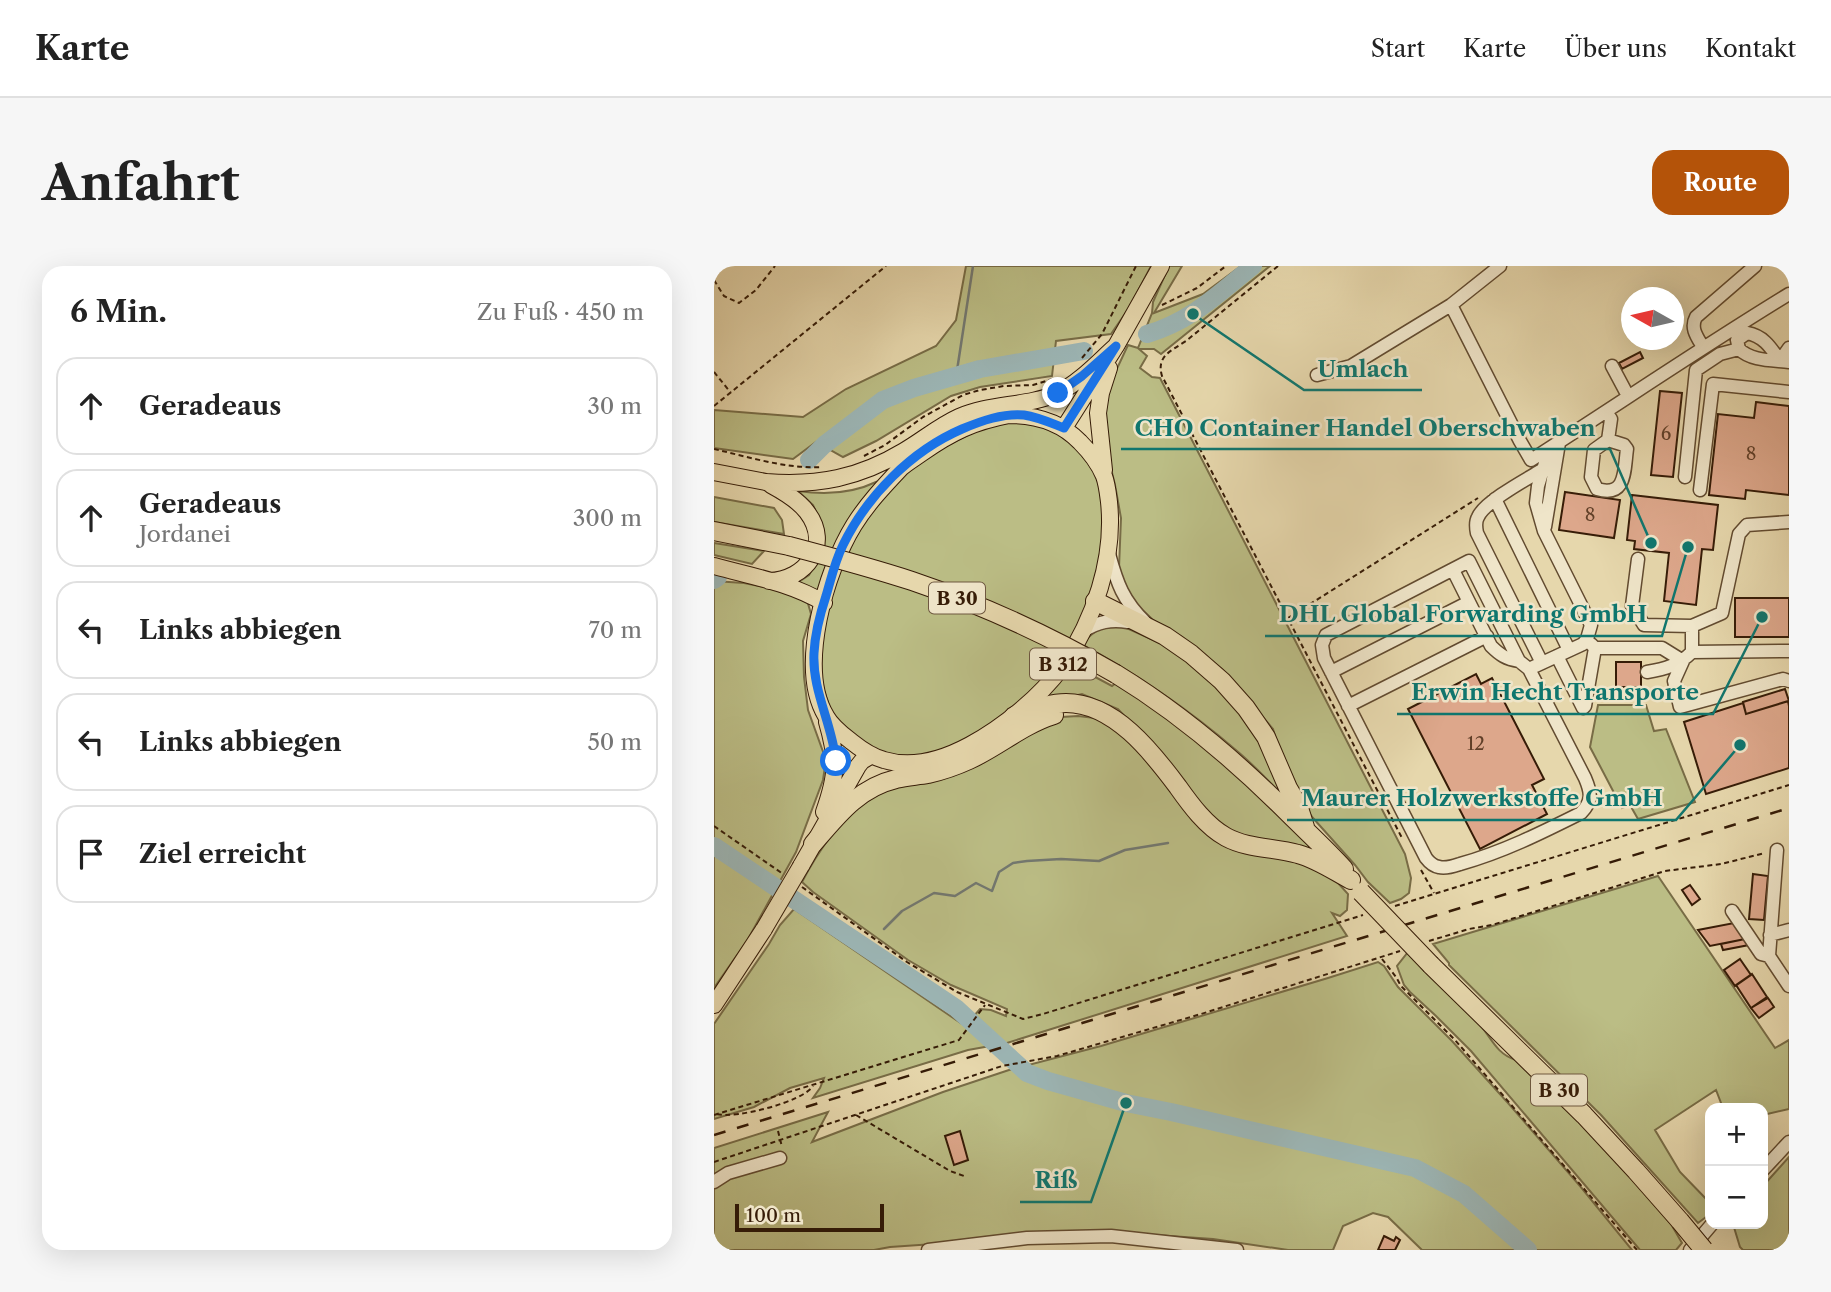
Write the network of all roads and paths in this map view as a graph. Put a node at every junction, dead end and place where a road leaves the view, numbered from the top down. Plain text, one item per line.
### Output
1 (775, 266) edge
2 (886, 266) edge
3 (1136, 266) edge
4 (1161, 266) edge
5 (1226, 266) edge
6 (1278, 266) edge
7 (1500, 266) edge
8 (1755, 266) edge
9 (714, 280) edge
10 (1789, 294) edge
11 (1162, 305) dead end
12 (1451, 305) junction
13 (1116, 346) junction
14 (1703, 347) junction
15 (1789, 348) edge
16 (1738, 349) junction
17 (1079, 362) dead end
18 (1784, 362) edge
19 (1612, 366) dead end
20 (714, 372) edge
21 (1317, 375) dead end
22 (1058, 378) dead end
23 (1789, 392) edge
24 (731, 393) junction
25 (1628, 396) junction
26 (714, 406) edge
27 (1606, 412) junction
28 (1064, 428) junction
29 (1608, 440) dead end
30 (714, 449) edge
31 (1545, 452) junction
32 (859, 458) dead end
33 (829, 466) dead end
34 (904, 466) junction
35 (1542, 470) junction
36 (714, 472) edge
37 (1105, 477) junction
38 (1685, 477) dead end
39 (766, 482) junction
40 (1700, 490) dead end
41 (1480, 496) dead end
42 (1495, 499) junction
43 (1789, 522) edge
44 (714, 531) edge
45 (1544, 531) junction
46 (1108, 552) junction
47 (1639, 559) dead end
48 (714, 566) edge
49 (1453, 570) junction
50 (769, 581) junction
51 (1095, 601) junction
52 (1469, 602) junction
53 (824, 603) junction
54 (1288, 618) junction
55 (1692, 626) junction
56 (1151, 628) junction
57 (1083, 632) junction
58 (1486, 636) junction
59 (1591, 644) junction
60 (1569, 650) junction
61 (1789, 651) edge
62 (1557, 656) junction
63 (1688, 656) junction
64 (1542, 663) junction
65 (1524, 665) junction
66 (1331, 672) junction
67 (1647, 672) dead end
68 (1789, 681) edge
69 (1348, 706) junction
70 (1099, 712) junction
71 (825, 716) junction
72 (1014, 716) junction
73 (872, 755) junction
74 (714, 826) edge
75 (1306, 830) junction
76 (1405, 842) dead end
77 (813, 844) junction
78 (1777, 850) joint
79 (1416, 863) dead end
80 (788, 877) dead end
81 (798, 885) dead end
82 (1356, 886) junction
83 (1434, 894) dead end
84 (1732, 911) dead end
85 (1789, 930) edge
86 (1770, 935) junction
87 (1430, 941) dead end
88 (1400, 951) dead end
89 (1769, 956) junction
90 (1381, 958) junction
91 (1789, 986) edge
92 (714, 1005) edge
93 (813, 1085) junction
94 (769, 1107) junction
95 (771, 1112) dead end
96 (716, 1114) edge
97 (855, 1115) junction
98 (778, 1131) dead end
99 (781, 1141) junction
100 (1789, 1142) edge
101 (780, 1158) dead end
102 (714, 1162) edge
103 (1767, 1166) edge
104 (964, 1176) dead end
105 (714, 1182) edge
106 (1708, 1229) edge
107 (947, 1249) edge
108 (928, 1250) edge
109 (1237, 1250) edge
110 (1637, 1250) edge
111 (1690, 1250) edge
112 (1704, 1250) edge

1 - 9 path
2 - 24 path
3 - 17 path
4 - 13 main road, B 312
5 - 11 path
6 - 54 path
7 - 12 street
8 - 14 street
10 - 14 street
12 - 21 street
12 - 31 street
13 - 28 main road, B 312
13 - 37 main road, B 312
13 - 39 main road
14 - 25 street
15 - 18 street
16 - 18 street
16 - 18 street
16 - 38 street
19 - 25 street
20 - 24 path
22 - 32 path
23 - 40 street
24 - 26 path
25 - 27 street
27 - 29 street
27 - 31 street
28 - 34 main road, B 312
28 - 37 main road, B 312
30 - 33 path
31 - 35 street
31 - 45 street
34 - 39 main road
34 - 53 main road, B 312
35 - 42 street
35 - 45 street
36 - 39 main road
37 - 46 main road, B 312
39 - 50 main road
41 - 54 path
42 - 60 street
42 - 64 street
43 - 55 street
44 - 75 highway, B 30, bridge
45 - 59 street
46 - 51 main road, B 312
46 - 56 street
47 - 55 street
48 - 50 main road
49 - 52 street
49 - 65 street
49 - 66 street
50 - 53 main road
51 - 56 highway, B 30
51 - 57 main road, B 312
52 - 58 street
52 - 66 street
53 - 71 main road, B 312
54 - 76 path
55 - 63 street
56 - 57 street
56 - 75 highway, B 30
57 - 72 main road, B 312
58 - 65 street
58 - 69 street
59 - 60 street
59 - 62 street
59 - 63 street
60 - 62 street
61 - 63 street
62 - 64 street
63 - 67 street
63 - 68 street
64 - 65 street
65 - 69 street
66 - 69 street
70 - 72 highway, B 30
70 - 77 highway
70 - 82 highway, B 30
71 - 73 main road, B 312
71 - 77 main road, B 312
72 - 73 main road, B 312
73 - 77 main road, B 312
74 - 80 path
75 - 82 highway, B 30
77 - 92 main road, B 312, bridge
78 - 86 street
78 - 87 path
79 - 83 path
81 - 93 path
82 - 112 highway, B 30, bridge
84 - 89 street
85 - 86 street
86 - 89 street
88 - 90 path
89 - 91 street
90 - 97 path
90 - 110 path
93 - 94 path
93 - 96 path
94 - 95 path
94 - 96 path
97 - 99 path
97 - 104 path
98 - 99 path
99 - 102 path
100 - 103 street
101 - 105 street
106 - 111 street
107 - 108 street
107 - 109 street

